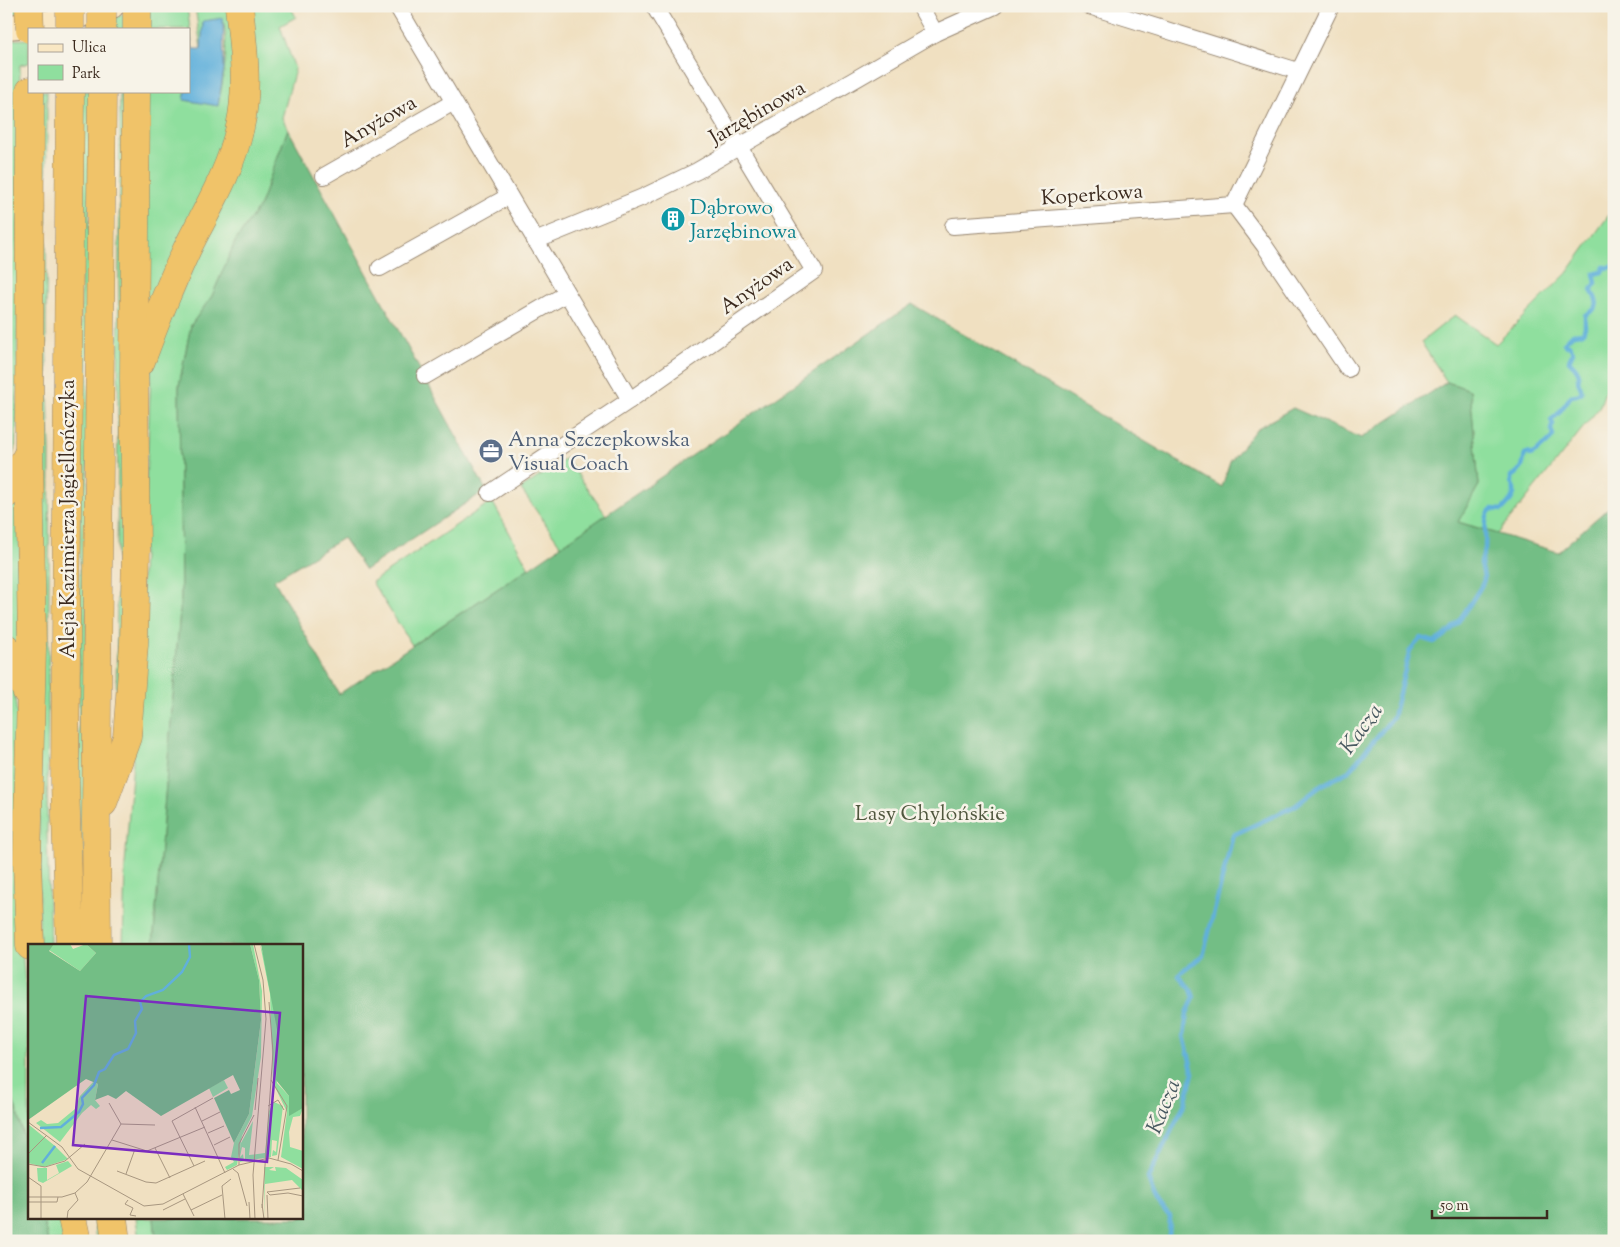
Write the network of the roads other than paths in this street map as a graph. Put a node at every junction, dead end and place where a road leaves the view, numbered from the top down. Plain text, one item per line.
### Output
1 (29, 6) edge
2 (70, 6) edge
3 (102, 6) edge
4 (112, 6) edge
5 (137, 6) edge
6 (239, 6) edge
7 (397, 6) edge
8 (654, 6) edge
9 (920, 6) edge
10 (995, 6) edge
11 (1331, 6) edge
12 (1096, 7) edge
13 (6, 27) edge
14 (30, 28) edge
15 (70, 28) edge
16 (102, 28) edge
17 (137, 28) edge
18 (935, 33) junction
19 (1298, 71) junction
20 (30, 92) edge
21 (70, 92) edge
22 (102, 92) edge
23 (136, 92) edge
24 (452, 102) junction
25 (740, 147) junction
26 (324, 176) dead end
27 (509, 196) junction
28 (1234, 205) junction
29 (953, 226) dead end
30 (535, 241) junction
31 (380, 268) dead end
32 (566, 294) junction
33 (1348, 369) dead end
34 (425, 376) dead end
35 (134, 378) junction
36 (630, 400) junction
37 (29, 452) junction
38 (490, 493) dead end
39 (6, 494) edge
40 (6, 648) edge
41 (30, 698) junction
42 (96, 821) junction
43 (30, 944) edge
44 (70, 944) edge
45 (97, 944) edge
46 (72, 1220) edge
47 (84, 1220) edge
48 (113, 1220) edge
49 (77, 1241) edge
50 (87, 1241) edge
51 (116, 1241) edge

1 - 14 highway, bridge
2 - 15 highway, bridge
3 - 16 highway, bridge
4 - 13 main road
5 - 17 highway
6 - 35 highway
7 - 24 street
8 - 25 street
9 - 18 street
10 - 18 street, Jarzębinowa
11 - 19 street
12 - 19 street
18 - 25 street, Jarzębinowa
19 - 28 street
20 - 37 highway
21 - 44 highway, Aleja Kazimierza Jagiellończyka
22 - 42 highway, Aleja Kazimierza Jagiellończyka
23 - 35 highway
24 - 26 street, Anyżowa
24 - 27 street
25 - 30 street, Jarzębinowa
25 - 36 street, Anyżowa
27 - 30 street
27 - 31 street
28 - 29 street, Koperkowa
28 - 33 street
30 - 32 street
32 - 34 street
32 - 36 street
35 - 42 highway
36 - 38 street, Anyżowa
37 - 39 highway
37 - 41 highway
40 - 41 highway
41 - 43 highway
42 - 45 highway, Aleja Kazimierza Jagiellończyka
46 - 49 highway
47 - 50 highway
48 - 51 highway

